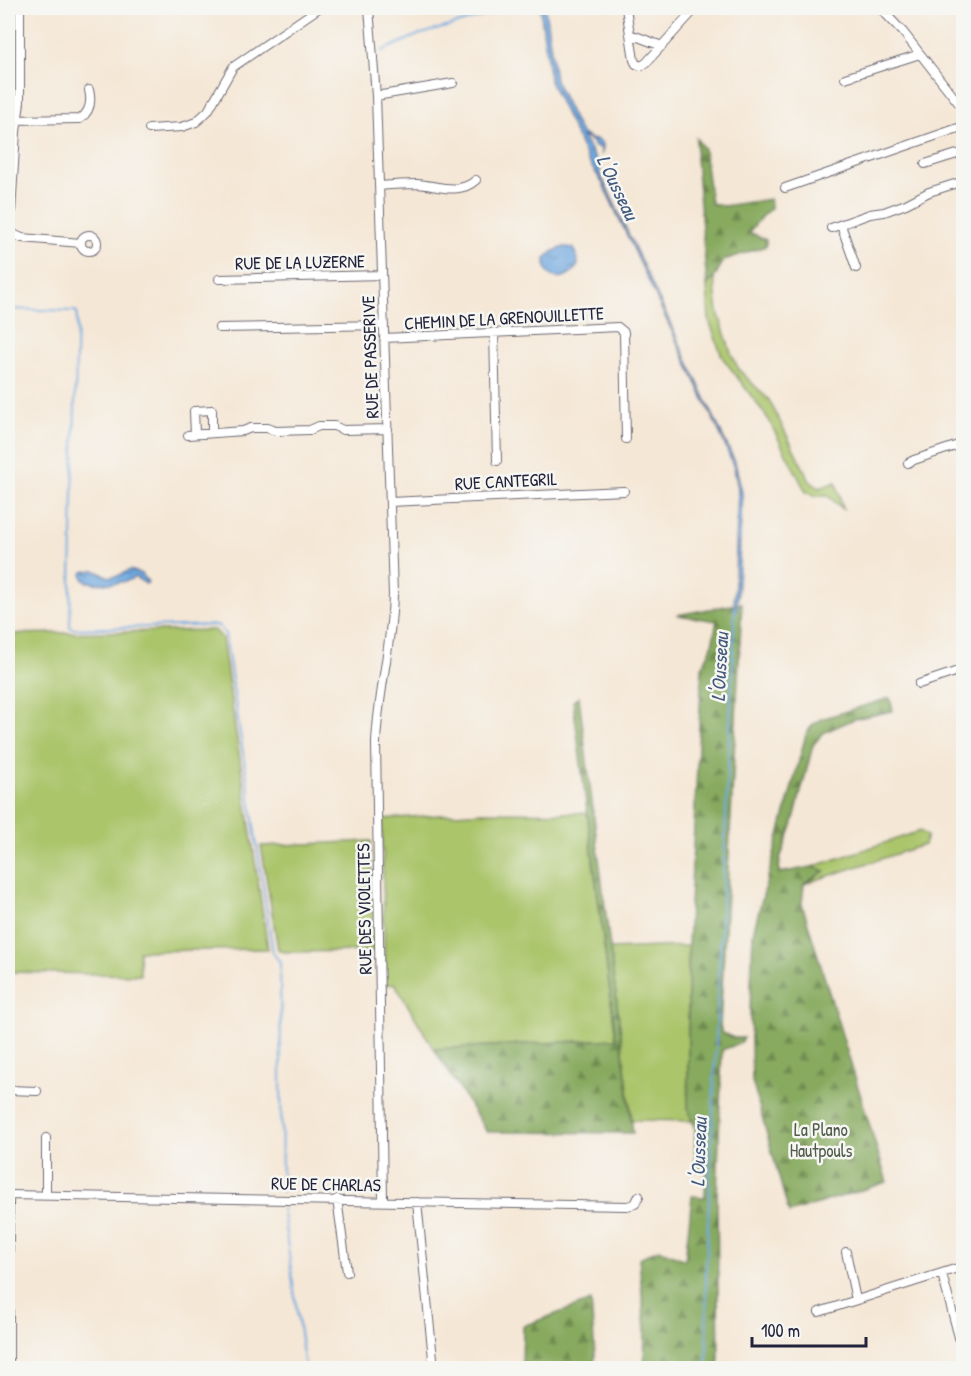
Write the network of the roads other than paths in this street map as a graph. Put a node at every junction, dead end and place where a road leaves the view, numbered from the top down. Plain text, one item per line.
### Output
1 (20, 8) edge
2 (319, 8) edge
3 (369, 8) edge
4 (626, 8) edge
5 (696, 8) edge
6 (880, 8) edge
7 (630, 34) junction
8 (662, 46) junction
9 (920, 54) junction
10 (845, 78) dead end
11 (453, 83) dead end
12 (89, 90) dead end
13 (376, 96) junction
14 (963, 110) edge
15 (8, 120) edge
16 (17, 120) junction
17 (963, 126) edge
18 (149, 129) dead end
19 (963, 154) edge
20 (925, 164) dead end
21 (476, 180) dead end
22 (963, 181) edge
23 (379, 186) junction
24 (785, 188) dead end
25 (841, 225) junction
26 (831, 228) dead end
27 (81, 243) dead end
28 (855, 268) dead end
29 (382, 275) junction
30 (219, 279) dead end
31 (384, 325) junction
32 (219, 328) dead end
33 (495, 332) junction
34 (384, 338) junction
35 (388, 429) junction
36 (212, 432) junction
37 (626, 439) dead end
38 (963, 443) edge
39 (497, 461) dead end
40 (908, 463) dead end
41 (624, 491) dead end
42 (390, 502) junction
43 (393, 618) joint
44 (963, 669) edge
45 (919, 684) dead end
46 (8, 1090) edge
47 (37, 1091) dead end
48 (46, 1138) dead end
49 (46, 1194) junction
50 (8, 1195) edge
51 (639, 1197) dead end
52 (336, 1199) junction
53 (383, 1200) junction
54 (417, 1202) junction
55 (846, 1252) dead end
56 (963, 1266) edge
57 (347, 1272) dead end
58 (942, 1274) junction
59 (856, 1300) junction
60 (819, 1312) dead end
61 (963, 1356) edge
62 (9, 1368) edge
63 (434, 1368) edge

1 - 16 street
2 - 18 street
3 - 13 street, RUE DE PASSERIVE
4 - 7 street
5 - 8 street
6 - 9 street
7 - 8 street
7 - 8 street
9 - 10 street
9 - 14 street
11 - 13 street
12 - 16 street
13 - 23 street, RUE DE PASSERIVE
15 - 16 street
16 - 27 street
17 - 24 street
19 - 20 street
21 - 23 street
22 - 25 street
23 - 29 street, RUE DE PASSERIVE
25 - 26 street
25 - 28 street
29 - 30 street, RUE DE LA LUZERNE
29 - 31 street, RUE DE PASSERIVE
31 - 32 street
31 - 34 street, RUE DE PASSERIVE
33 - 34 street, CHEMIN DE LA GRENOUILLETTE
33 - 37 street, CHEMIN DE LA GRENOUILLETTE
33 - 39 street
34 - 35 street, RUE DE PASSERIVE
35 - 36 street
35 - 42 street, RUE DE PASSERIVE
36 - 36 street
38 - 40 street
41 - 42 street, RUE CANTEGRIL
42 - 43 street, RUE DE PASSERIVE
43 - 53 street, RUE DES VIOLETTES
44 - 45 street
46 - 47 street
48 - 49 street
49 - 50 street, RUE DE CHARLAS
49 - 52 street, RUE DE CHARLAS
50 - 62 street
51 - 54 street, RUE DE CHARLAS
52 - 53 street, RUE DE CHARLAS
52 - 57 street
53 - 54 street, RUE DE CHARLAS
54 - 63 street
55 - 59 street
56 - 58 street
58 - 59 street
58 - 61 street
59 - 60 street

